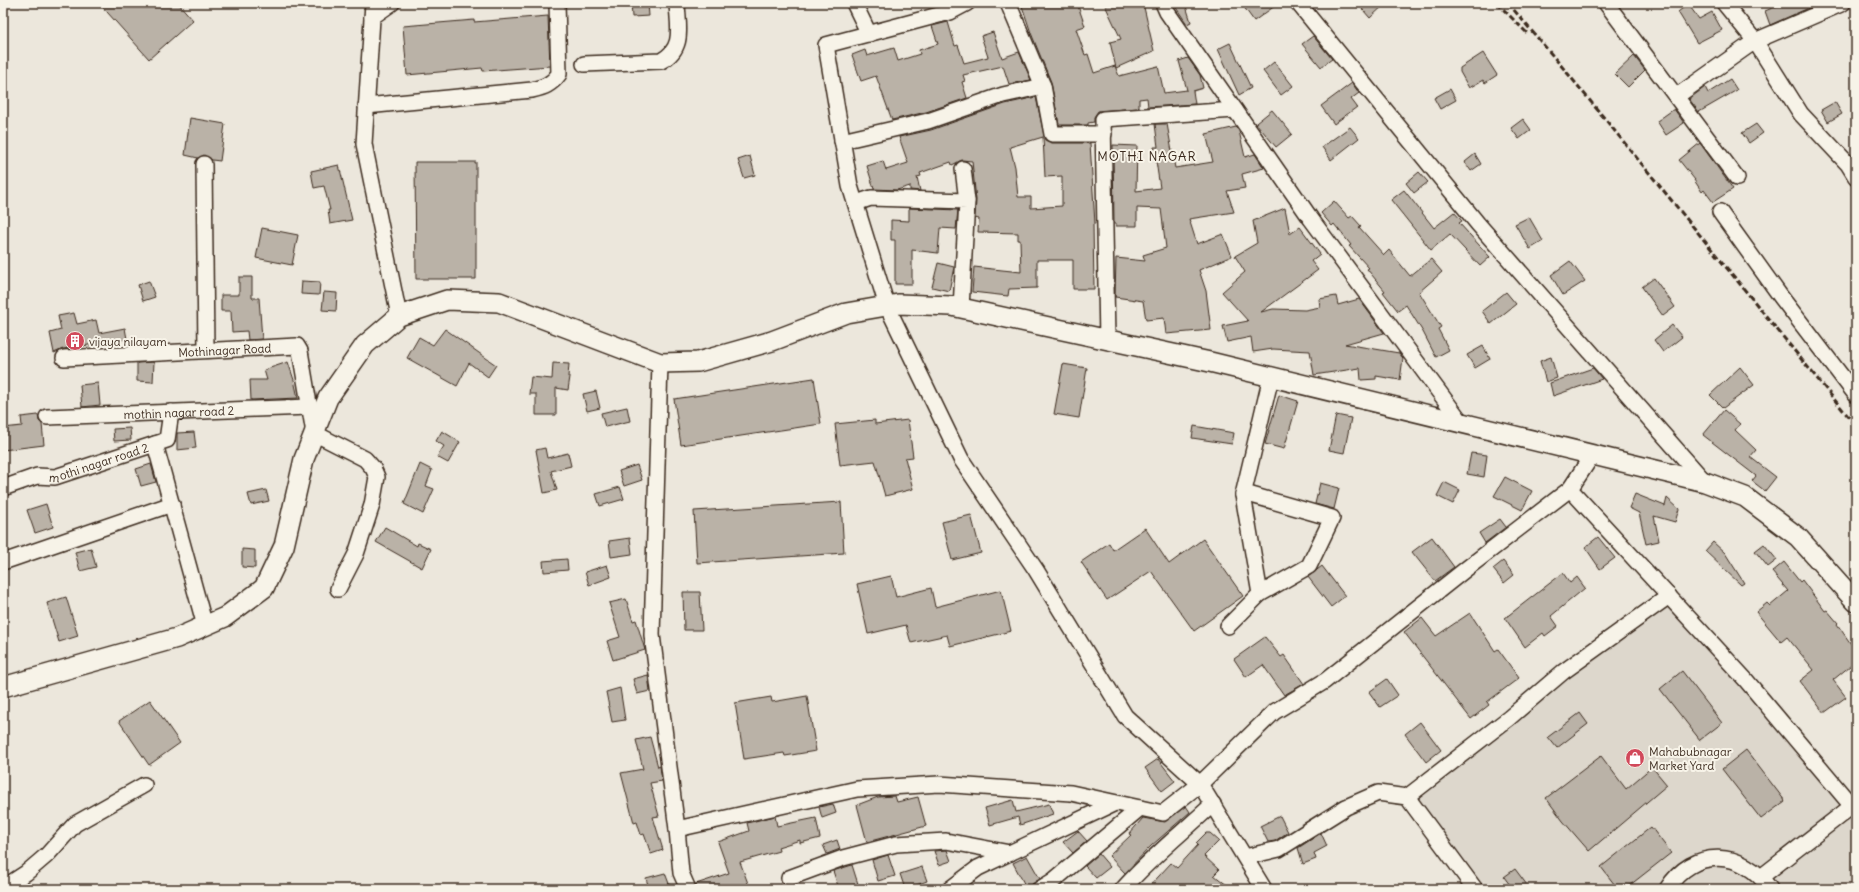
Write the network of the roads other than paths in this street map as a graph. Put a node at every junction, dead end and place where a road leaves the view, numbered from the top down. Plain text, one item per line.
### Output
1 (392, 3) edge
2 (557, 3) edge
3 (676, 3) edge
4 (854, 3) edge
5 (967, 3) edge
6 (1008, 3) edge
7 (1163, 3) edge
8 (1298, 3) edge
9 (1606, 3) edge
10 (1724, 3) edge
11 (1843, 3) edge
12 (373, 10) edge
13 (868, 34) junction
14 (1755, 42) junction
15 (584, 64) dead end
16 (1043, 86) junction
17 (1677, 96) junction
18 (366, 106) junction
19 (1235, 110) junction
20 (1104, 134) junction
21 (842, 141) junction
22 (204, 164) dead end
23 (963, 169) dead end
24 (1856, 177) edge
25 (1737, 178) dead end
26 (967, 201) junction
27 (856, 203) junction
28 (1720, 212) dead end
29 (887, 306) junction
30 (961, 308) junction
31 (399, 316) junction
32 (1107, 340) junction
33 (206, 350) junction
34 (64, 358) dead end
35 (660, 364) junction
36 (1271, 377) junction
37 (1856, 395) edge
38 (310, 407) junction
39 (172, 412) junction
40 (47, 417) dead end
41 (1462, 423) junction
42 (314, 433) junction
43 (155, 444) junction
44 (1593, 454) junction
45 (1705, 482) junction
46 (3, 488) edge
47 (1570, 489) junction
48 (1243, 495) junction
49 (172, 504) junction
50 (3, 562) edge
51 (338, 588) dead end
52 (1260, 594) junction
53 (1669, 596) junction
54 (1856, 602) edge
55 (205, 626) junction
56 (1228, 626) dead end
57 (3, 687) edge
58 (1200, 784) junction
59 (144, 785) dead end
60 (1407, 797) junction
61 (1115, 803) junction
62 (1212, 804) junction
63 (1855, 806) edge
64 (1140, 808) junction
65 (677, 829) junction
66 (1010, 853) junction
67 (1245, 857) junction
68 (789, 878) dead end
69 (1765, 883) edge
70 (3, 888) edge
71 (688, 889) edge
72 (950, 889) edge
73 (1040, 889) edge
74 (1123, 889) edge
75 (1264, 889) edge
76 (1475, 889) edge
77 (1667, 889) edge

1 - 12 street
2 - 18 street
3 - 15 street
4 - 13 street
5 - 13 street
6 - 16 street
7 - 19 street
8 - 45 street
9 - 17 street
10 - 14 street
11 - 14 street
12 - 18 street
13 - 21 street
14 - 17 street
14 - 24 street
16 - 20 street
16 - 21 street
17 - 25 street
18 - 31 street
19 - 20 street
19 - 41 street
20 - 32 street
21 - 27 street
22 - 33 street
23 - 26 street
26 - 27 street
26 - 30 street
27 - 29 street
28 - 37 street
29 - 30 main road
29 - 35 main road
29 - 58 street
30 - 32 main road
31 - 35 main road
31 - 42 main road
32 - 36 main road
33 - 34 street, Mothinagar Road
33 - 38 street, Mothinagar Road
35 - 65 street
36 - 41 main road
36 - 48 street
38 - 39 street, mothin nagar road 2
38 - 42 street, Mothinagar Road
39 - 40 street, mothin nagar road 2
39 - 43 street, mothi nagar road 2
41 - 44 main road
42 - 51 street
42 - 55 main road
43 - 46 street, mothi nagar road 2
43 - 49 street
44 - 45 main road
44 - 47 street
45 - 54 main road
47 - 53 street
47 - 58 street
48 - 52 street
48 - 52 street
49 - 50 street
49 - 55 street
52 - 56 street
53 - 60 street
53 - 63 street
55 - 57 main road
58 - 62 street
58 - 64 street
59 - 70 street
60 - 67 street
60 - 76 street
61 - 64 street
61 - 65 street
61 - 66 street
62 - 67 street
62 - 74 street
63 - 69 street
64 - 73 street
65 - 71 street
66 - 68 street
66 - 72 street
67 - 75 street
69 - 77 street

